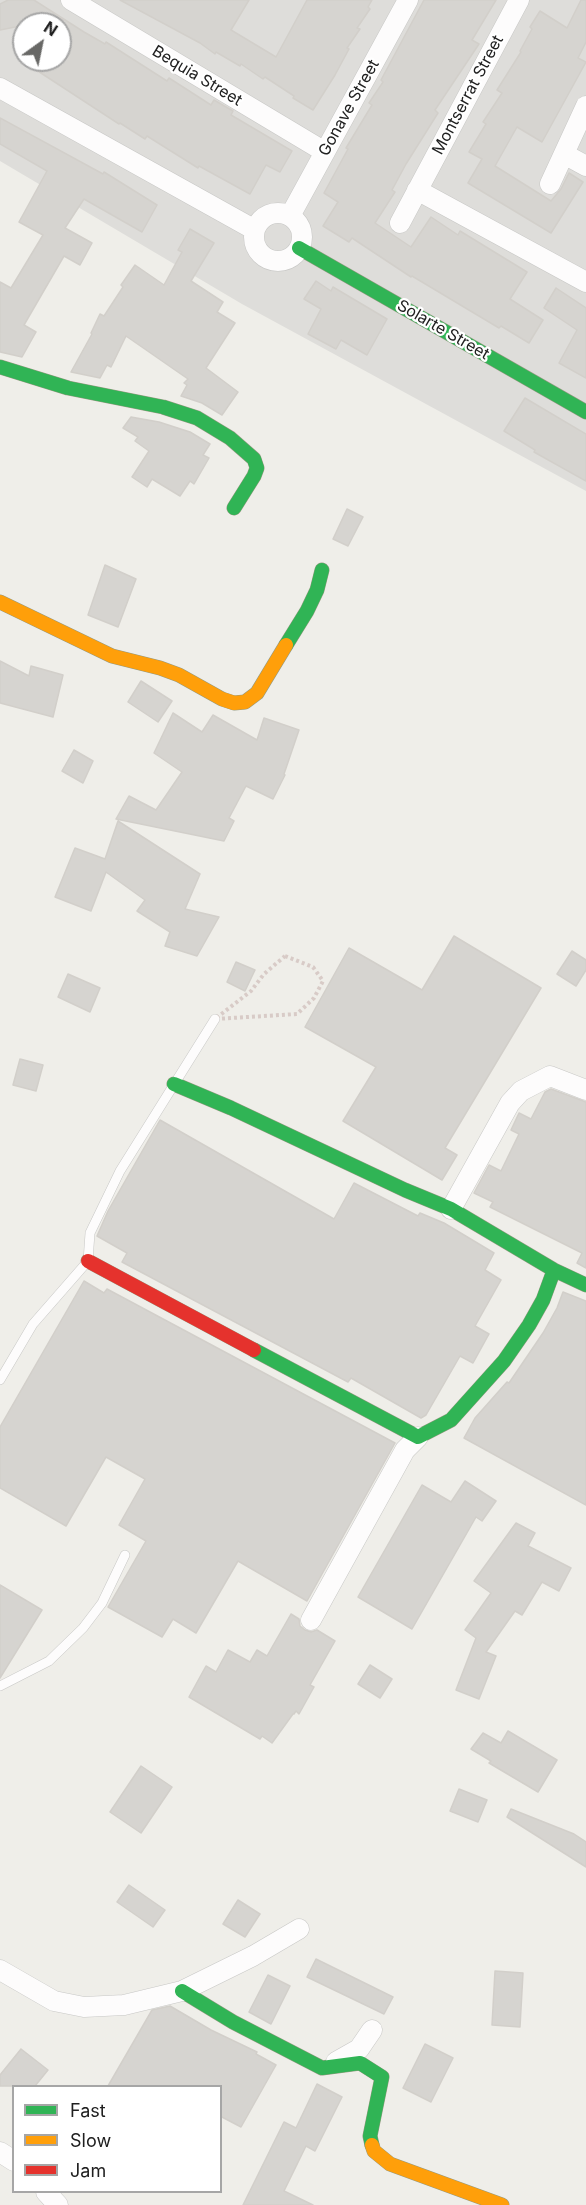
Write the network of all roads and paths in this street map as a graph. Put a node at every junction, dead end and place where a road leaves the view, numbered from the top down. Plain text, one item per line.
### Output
1 (71, 0) edge
2 (408, 0) edge
3 (519, 0) edge
4 (0, 88) edge
5 (586, 106) edge
6 (325, 152) junction
7 (564, 154) junction
8 (586, 166) edge
9 (550, 184) dead end
10 (417, 190) junction
11 (290, 216) junction
12 (400, 223) dead end
13 (255, 230) junction
14 (299, 248) junction
15 (586, 282) edge
16 (0, 367) edge
17 (586, 412) edge
18 (234, 508) dead end
19 (322, 570) dead end
20 (0, 602) edge
21 (215, 1019) junction
22 (174, 1084) junction
23 (586, 1090) edge
24 (451, 1209) junction
25 (88, 1261) junction
26 (554, 1270) junction
27 (586, 1285) edge
28 (0, 1380) edge
29 (418, 1437) junction
30 (125, 1556) dead end
31 (311, 1620) dead end
32 (0, 1686) edge
33 (299, 1929) dead end
34 (0, 1970) edge
35 (182, 1991) junction
36 (372, 2030) dead end
37 (322, 2068) junction
38 (47, 2193) edge
39 (58, 2205) edge
40 (502, 2205) edge

1 - 6 street, Bequia Street
2 - 6 street, Gonave Street
3 - 10 street, Montserrat Street
4 - 13 street
5 - 7 street
6 - 11 street, Gonave Street
7 - 8 street
7 - 9 street
10 - 12 street, Montserrat Street
10 - 15 street
11 - 13 street
11 - 14 street
13 - 14 street
14 - 17 street, Solarte Street
16 - 18 street
19 - 20 street
21 - 21 path
21 - 22 lane
22 - 24 street
22 - 25 lane
23 - 24 street
24 - 26 street
25 - 28 lane
25 - 29 street
26 - 27 street
26 - 29 street
29 - 31 street
30 - 32 lane
33 - 35 street
34 - 35 street
35 - 37 street
36 - 37 street
37 - 40 street
38 - 39 street

